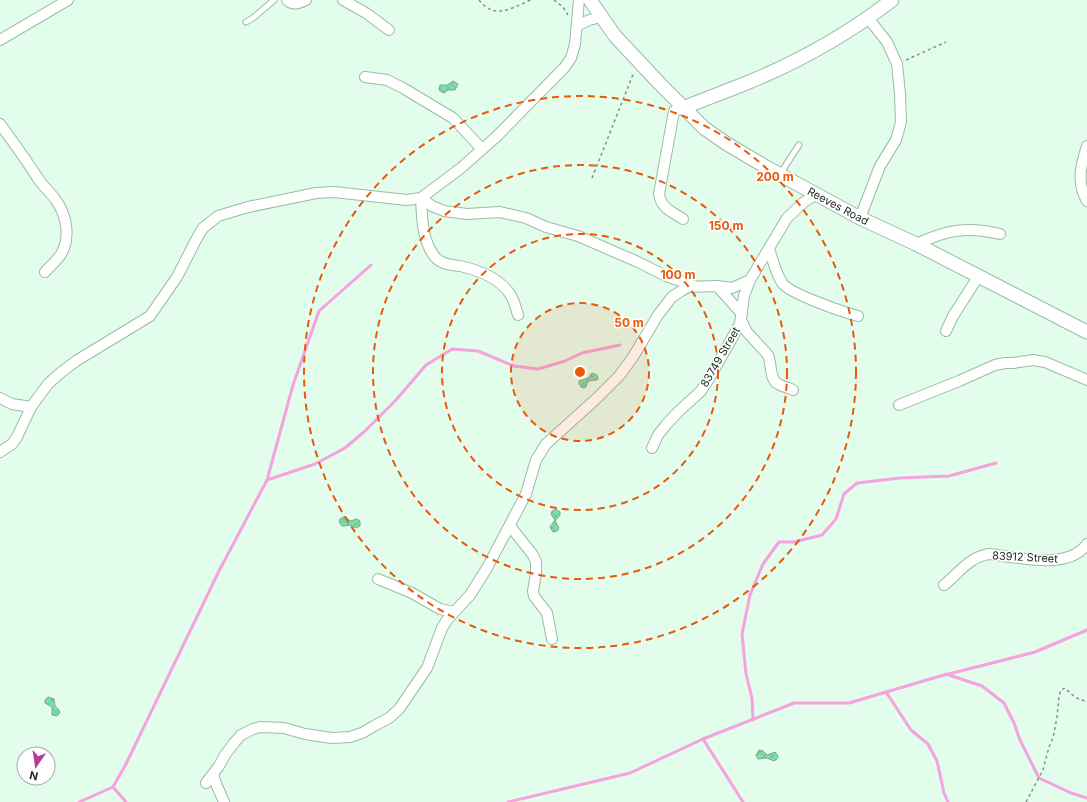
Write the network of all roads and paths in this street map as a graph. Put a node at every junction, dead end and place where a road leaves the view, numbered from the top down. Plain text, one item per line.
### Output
1 (68, 0) edge
2 (274, 0) edge
3 (287, 0) edge
4 (306, 0) edge
5 (343, 0) edge
6 (479, 0) edge
7 (531, 0) edge
8 (554, 0) edge
9 (579, 0) edge
10 (590, 0) edge
11 (892, 0) edge
12 (600, 17) junction
13 (868, 18) junction
14 (246, 22) dead end
15 (577, 26) junction
16 (389, 30) dead end
17 (0, 40) edge
18 (946, 42) dead end
19 (638, 61) junction
20 (897, 64) junction
21 (365, 77) dead end
22 (679, 109) junction
23 (0, 124) edge
24 (800, 145) dead end
25 (1087, 146) edge
26 (482, 149) junction
27 (780, 175) junction
28 (592, 178) dead end
29 (817, 194) junction
30 (421, 198) junction
31 (1087, 201) edge
32 (860, 218) junction
33 (683, 219) dead end
34 (1000, 234) dead end
35 (916, 244) junction
36 (769, 249) junction
37 (45, 272) dead end
38 (978, 277) junction
39 (750, 280) junction
40 (695, 286) junction
41 (717, 286) junction
42 (518, 315) dead end
43 (858, 316) dead end
44 (741, 317) junction
45 (946, 331) dead end
46 (1087, 332) edge
47 (1087, 380) edge
48 (794, 390) dead end
49 (0, 398) edge
50 (900, 406) dead end
51 (31, 407) junction
52 (652, 448) dead end
53 (0, 452) edge
54 (510, 526) junction
55 (1087, 544) edge
56 (378, 579) dead end
57 (944, 585) dead end
58 (454, 612) junction
59 (552, 639) dead end
60 (1087, 701) edge
61 (213, 775) junction
62 (206, 783) dead end
63 (224, 802) edge
64 (1026, 802) edge

1 - 17 street
2 - 14 lane
3 - 4 street
5 - 16 street
6 - 7 path
8 - 15 path
9 - 15 street
10 - 12 street, Reeves Road
11 - 13 street
12 - 15 street
12 - 19 street, Reeves Road
13 - 20 street
13 - 22 street
15 - 26 street
18 - 20 path
19 - 22 street, Reeves Road
19 - 28 path
20 - 32 street
21 - 26 street
22 - 27 street, Reeves Road
22 - 33 street
23 - 37 street
24 - 27 lane
25 - 31 street
26 - 30 street
27 - 29 street, Reeves Road
29 - 32 street, Reeves Road
29 - 36 street, 83749 Street
30 - 40 street
30 - 42 street
30 - 51 street
32 - 35 street, Reeves Road
34 - 35 street
35 - 38 street, Reeves Road
36 - 39 street, 83749 Street
36 - 43 street
38 - 45 street
38 - 46 street, Reeves Road
39 - 41 street
39 - 44 street, 83749 Street
40 - 41 street
40 - 54 street
41 - 44 street
44 - 48 street, 83749 Street
44 - 52 street, 83749 Street
47 - 50 street
49 - 51 street
51 - 53 street
54 - 58 street
54 - 59 street
55 - 57 street, 83912 Street
56 - 58 street
58 - 61 street
60 - 64 path
61 - 62 street
61 - 63 street

